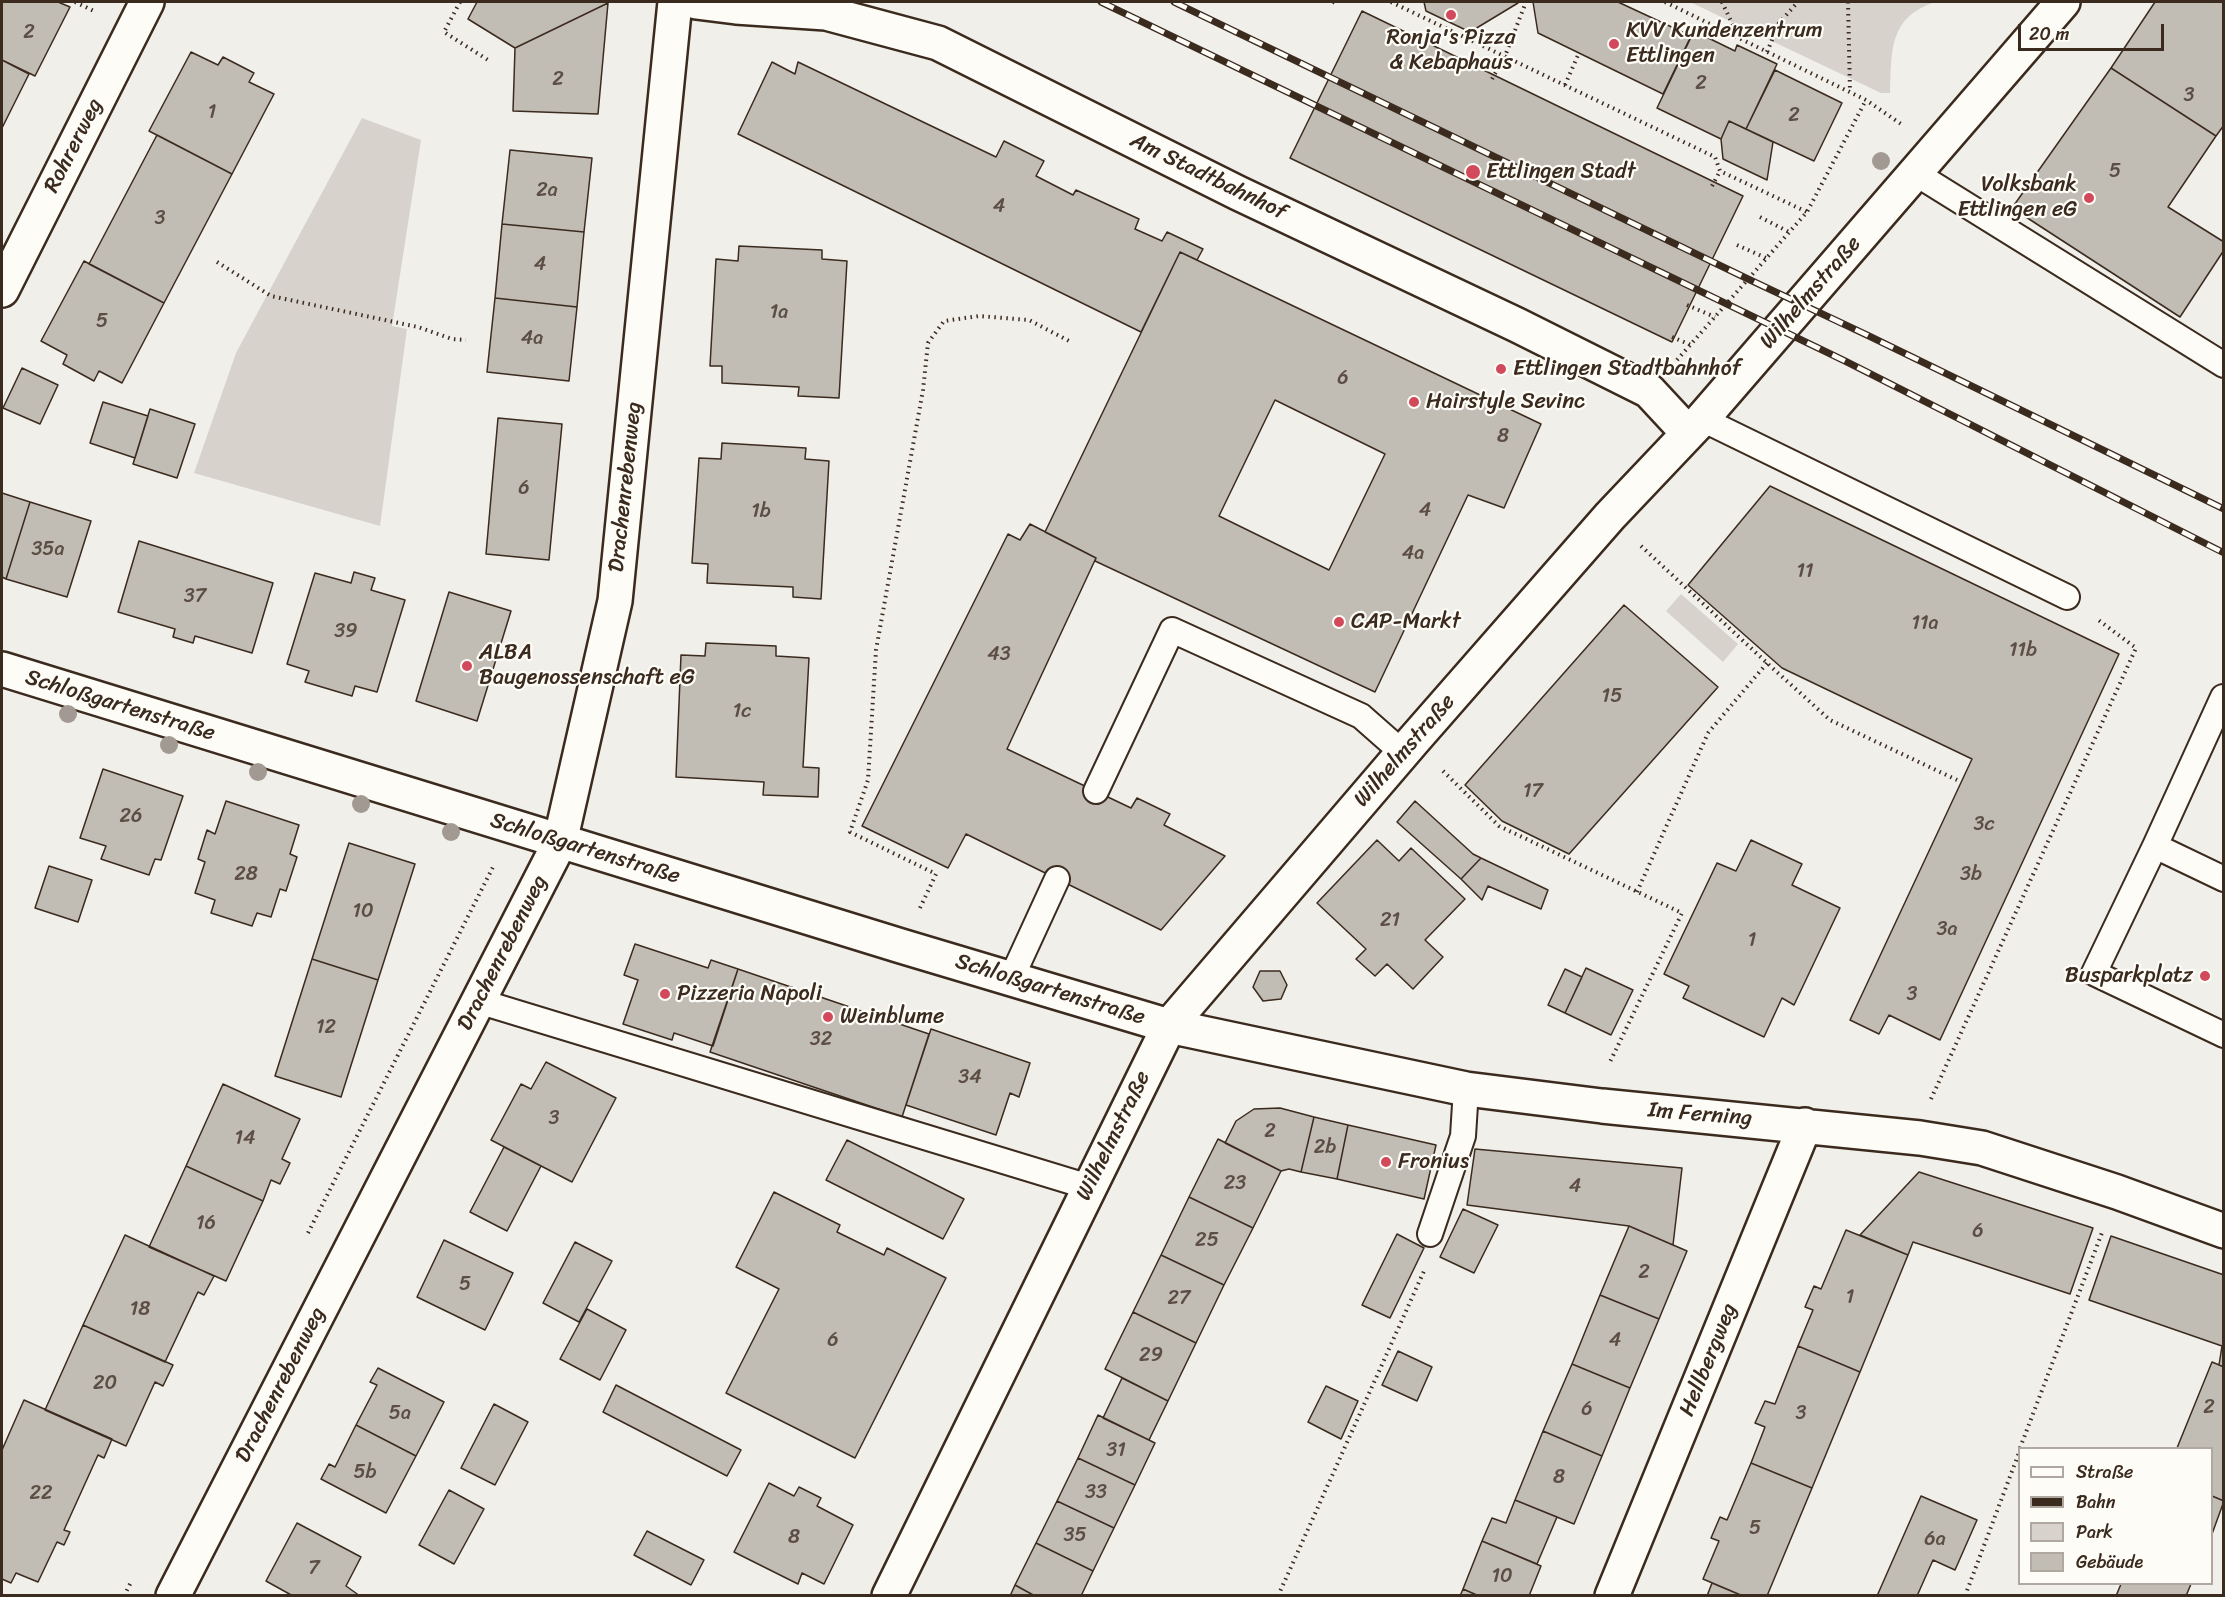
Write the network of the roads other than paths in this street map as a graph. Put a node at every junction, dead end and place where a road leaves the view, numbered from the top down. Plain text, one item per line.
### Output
1 (147, 2) edge
2 (675, 2) edge
3 (696, 2) edge
4 (2063, 2) edge
5 (1915, 173) junction
6 (2, 290) edge
7 (2223, 365) edge
8 (1695, 426) junction
9 (2067, 597) road end
10 (2, 669) edge
11 (2223, 697) edge
12 (1408, 747) junction
13 (1096, 791) dead end
14 (560, 842) junction
15 (2155, 846) junction
16 (1057, 879) dead end
17 (2223, 879) edge
18 (1011, 979) junction
19 (478, 1000) junction
20 (1169, 1026) junction
21 (2223, 1035) edge
22 (1466, 1089) junction
23 (1805, 1125) junction
24 (1089, 1187) junction
25 (2223, 1231) edge
26 (1430, 1234) road end
27 (174, 1596) edge
28 (889, 1596) edge
29 (1612, 1596) edge

1 - 6 street, Rohrerweg
2 - 14 street, Drachenrebenweg
3 - 8 street, Am Stadtbahnhof
4 - 5 street, Wilhelmstraße
5 - 7 lane
5 - 8 street, Wilhelmstraße
8 - 9 lane
8 - 12 street, Wilhelmstraße
10 - 14 street, Schloßgartenstraße
11 - 15 lane
12 - 13 lane
12 - 20 street, Wilhelmstraße
14 - 18 street, Schloßgartenstraße
14 - 19 street, Drachenrebenweg
15 - 17 lane
15 - 21 lane
16 - 18 lane
18 - 20 street, Schloßgartenstraße
19 - 24 lane
19 - 27 street, Drachenrebenweg
20 - 22 street, Im Ferning
20 - 24 street, Wilhelmstraße
22 - 23 street, Im Ferning
22 - 26 lane
23 - 25 street, Im Ferning
23 - 29 street, Hellbergweg
24 - 28 street, Wilhelmstraße

